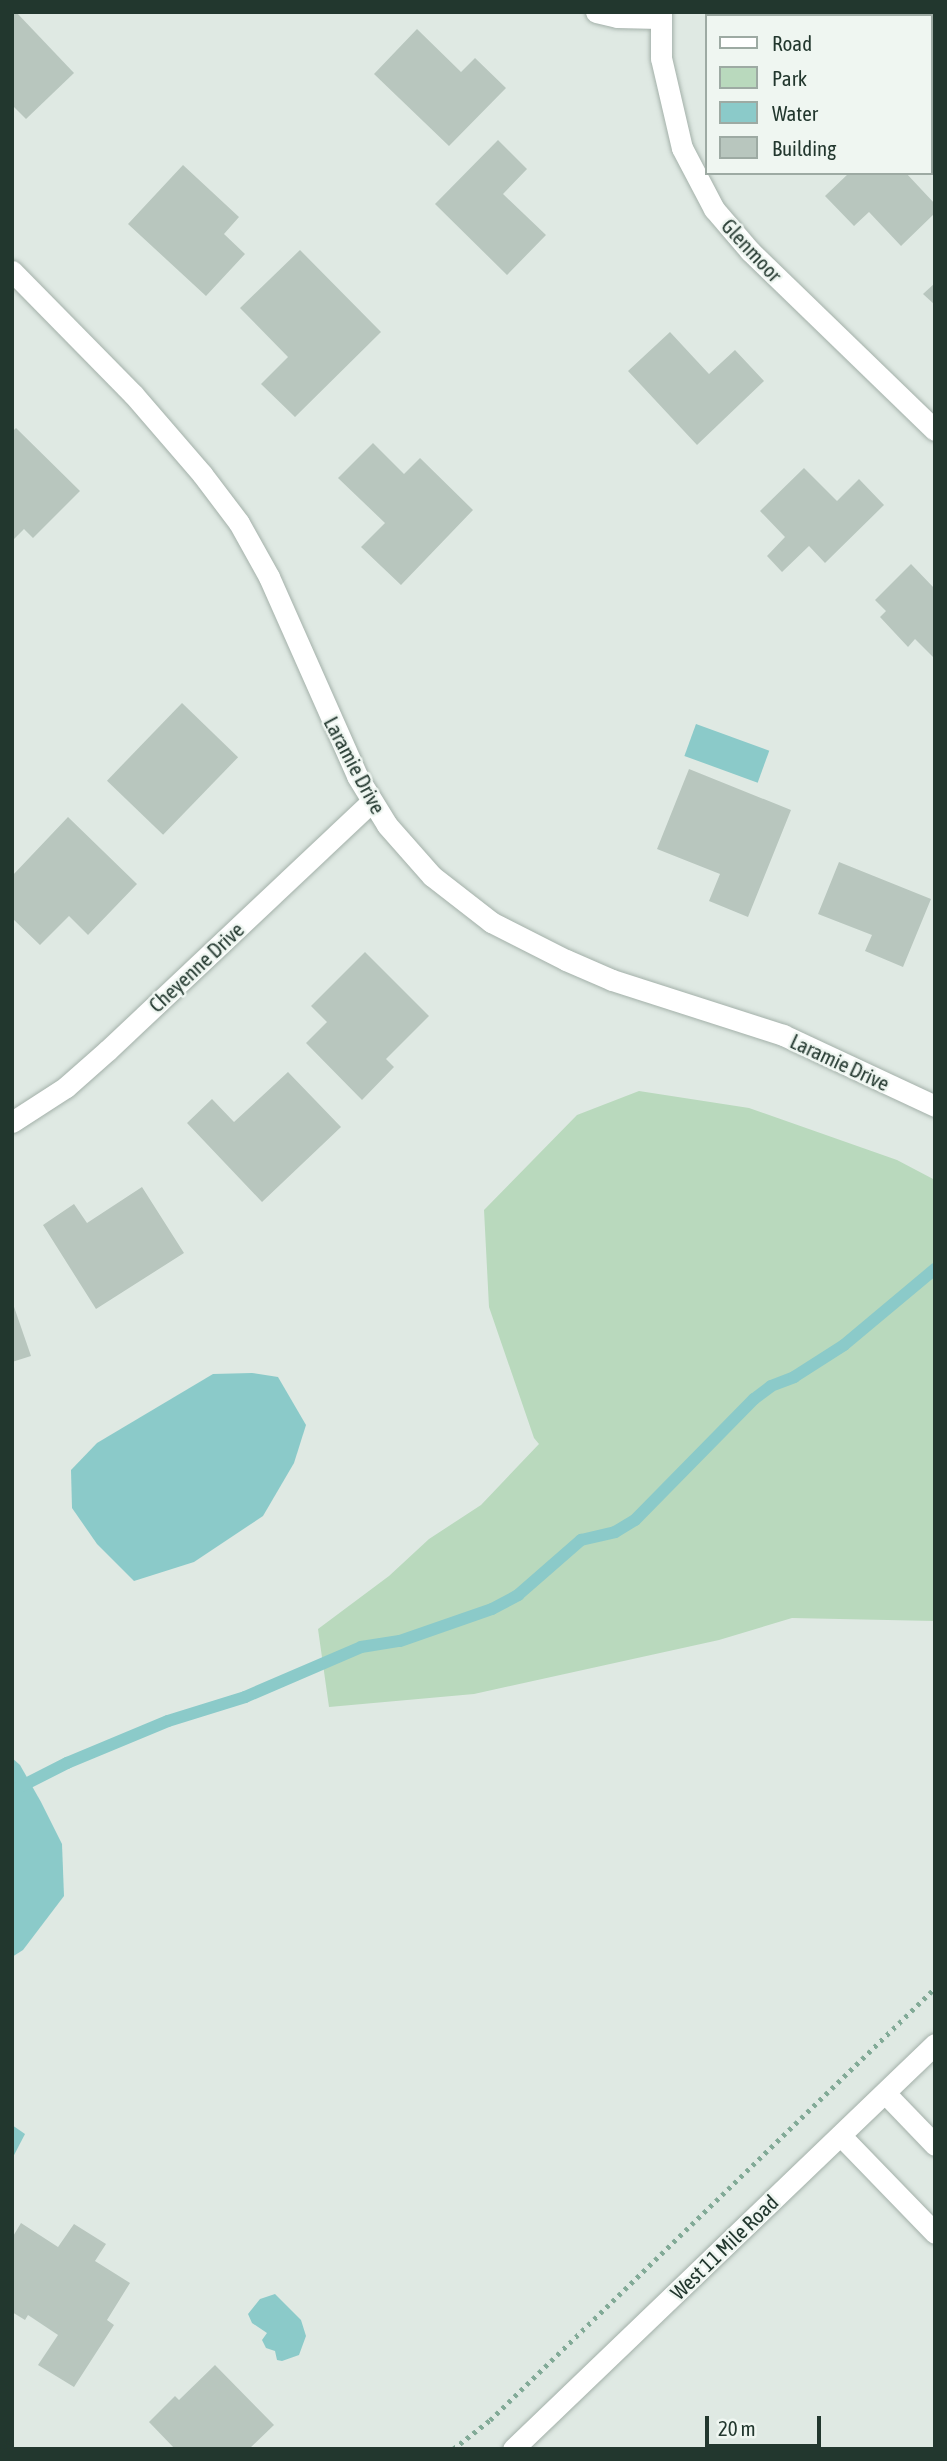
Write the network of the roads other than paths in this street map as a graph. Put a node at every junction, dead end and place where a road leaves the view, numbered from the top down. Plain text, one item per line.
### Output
1 (596, 12) edge
2 (660, 15) edge
3 (14, 275) edge
4 (935, 430) edge
5 (371, 802) junction
6 (935, 1106) edge
7 (12, 1122) edge
8 (935, 2045) edge
9 (885, 2093) junction
10 (841, 2136) junction
11 (935, 2145) edge
12 (935, 2233) edge
13 (513, 2449) edge

1 - 2 street, Glenmoor
2 - 4 street, Glenmoor
3 - 5 street, Laramie Drive
5 - 6 street, Laramie Drive
5 - 7 street, Cheyenne Drive
8 - 9 street, West 11 Mile Road
9 - 10 street, West 11 Mile Road
9 - 11 street
10 - 12 street
10 - 13 street, West 11 Mile Road

